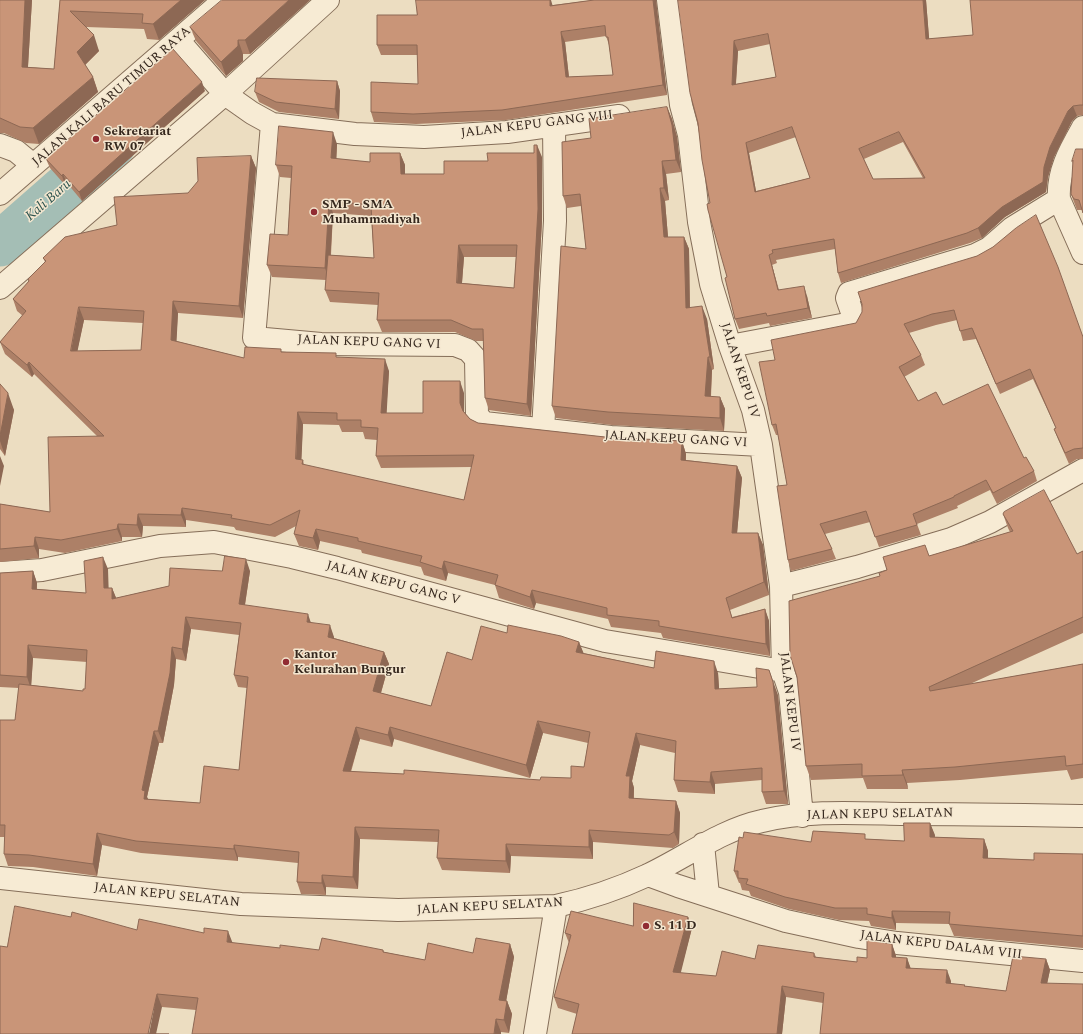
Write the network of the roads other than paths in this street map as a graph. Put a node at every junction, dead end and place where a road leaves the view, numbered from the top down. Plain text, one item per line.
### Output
1 (224, 0) edge
2 (328, 0) edge
3 (668, 0) edge
4 (178, 40) junction
5 (224, 93) junction
6 (681, 105) junction
7 (658, 109) edge
8 (636, 113) edge
9 (272, 124) junction
10 (554, 125) junction
11 (1083, 127) edge
12 (0, 145) edge
13 (1076, 151) edge
14 (33, 165) junction
15 (0, 194) edge
16 (1059, 199) junction
17 (1083, 254) edge
18 (0, 288) edge
19 (730, 346) junction
20 (543, 430) junction
21 (760, 445) junction
22 (1083, 470) edge
23 (0, 573) edge
24 (781, 586) junction
25 (783, 671) junction
26 (802, 816) junction
27 (1083, 816) edge
28 (703, 844) junction
29 (648, 875) junction
30 (0, 878) edge
31 (708, 895) junction
32 (556, 906) junction
33 (1083, 961) edge
34 (535, 1034) edge

1 - 4 street, JALAN KALI BARU TIMUR RAYA
2 - 5 street
3 - 6 street, JALAN KEPU IV
4 - 5 street
4 - 14 street, JALAN KALI BARU TIMUR RAYA
5 - 9 street
5 - 18 street
6 - 7 street
6 - 19 street, JALAN KEPU IV
8 - 10 street, JALAN KEPU GANG VIII
9 - 10 street, JALAN KEPU GANG VIII
9 - 20 street, JALAN KEPU GANG VI
10 - 20 street
11 - 13 street
12 - 14 street
13 - 16 street
14 - 15 street, JALAN KALI BARU TIMUR RAYA
16 - 17 street
16 - 19 street
19 - 21 street, JALAN KEPU IV
20 - 21 street, JALAN KEPU GANG VI
21 - 24 street, JALAN KEPU IV
22 - 24 street
23 - 25 street, JALAN KEPU GANG V
24 - 25 street, JALAN KEPU IV
25 - 26 street, JALAN KEPU IV
26 - 27 street, JALAN KEPU SELATAN
26 - 28 street, JALAN KEPU SELATAN
28 - 29 street, JALAN KEPU SELATAN
28 - 31 street
29 - 31 street, JALAN KEPU DALAM VIII
29 - 32 street, JALAN KEPU SELATAN
30 - 32 street, JALAN KEPU SELATAN
31 - 33 street, JALAN KEPU DALAM VIII
32 - 34 street

